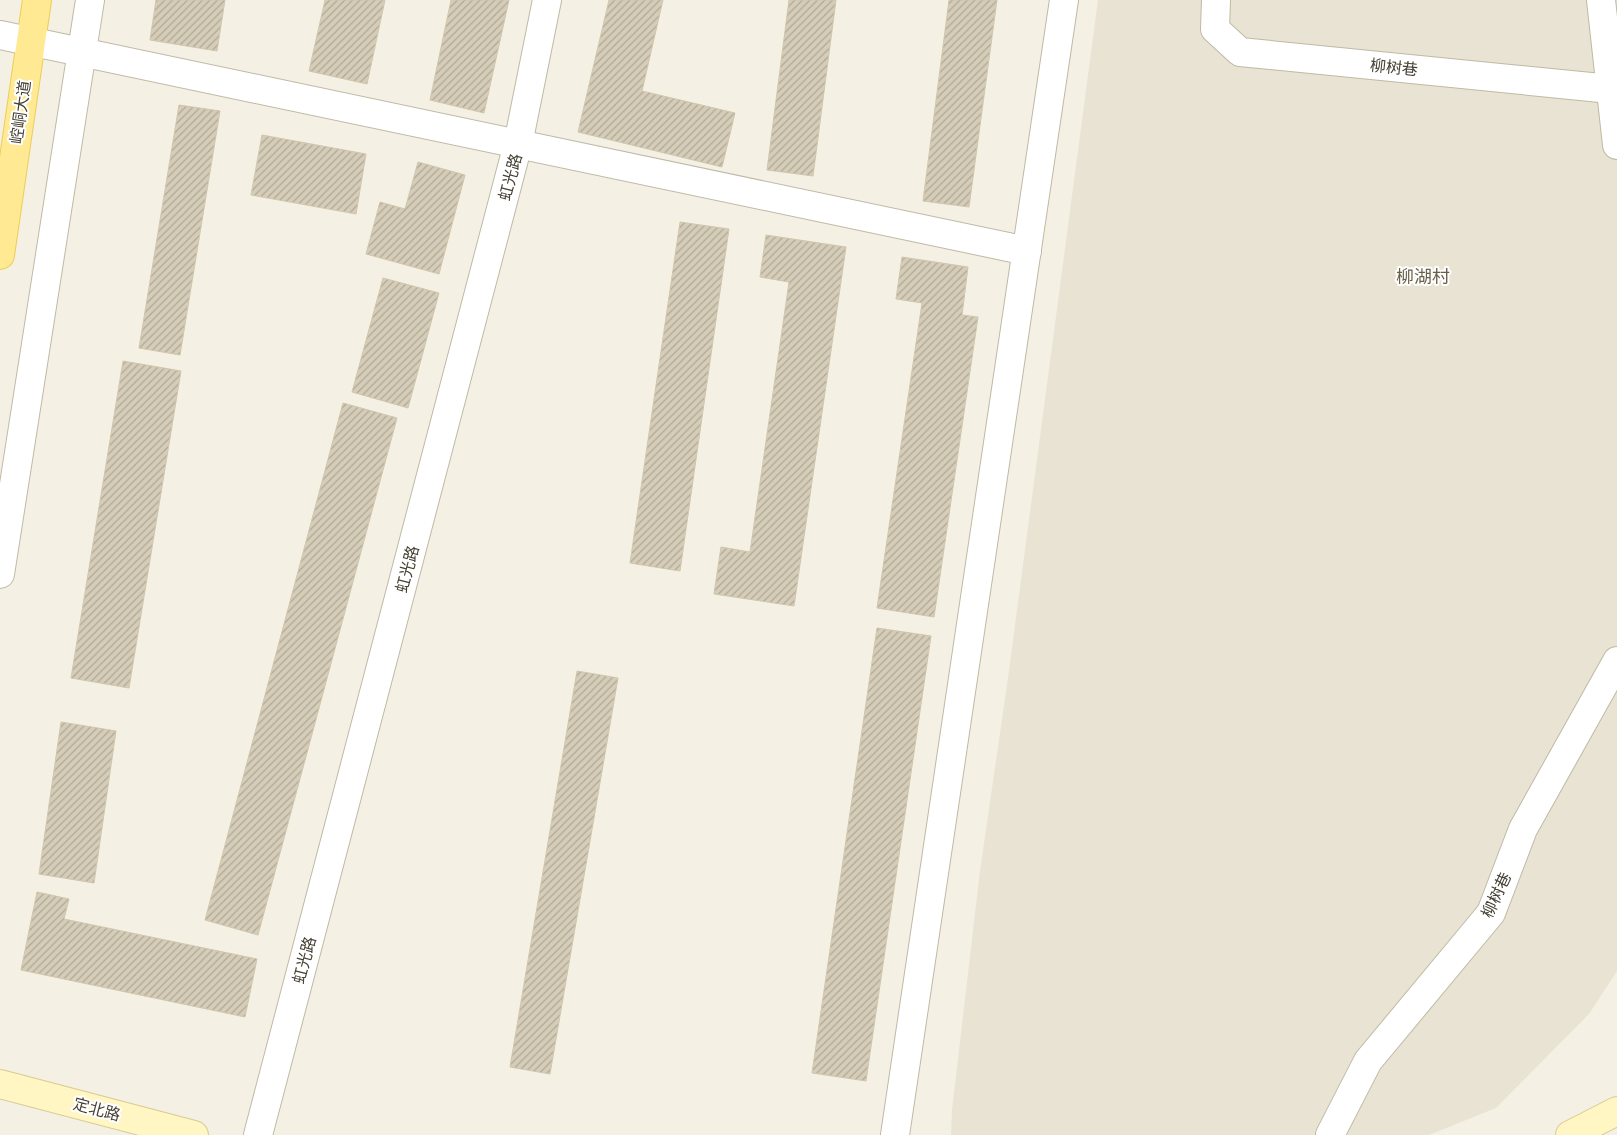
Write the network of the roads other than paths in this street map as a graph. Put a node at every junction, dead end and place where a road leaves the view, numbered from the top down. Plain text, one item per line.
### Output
1 (37, 0) edge
2 (90, 0) edge
3 (547, 0) edge
4 (1064, 0) edge
5 (1216, 0) edge
6 (1601, 0) edge
7 (0, 35) edge
8 (31, 41) junction
9 (82, 52) junction
10 (1611, 89) junction
11 (518, 144) junction
12 (1617, 145) edge
13 (1027, 251) junction
14 (0, 255) edge
15 (0, 574) edge
16 (1617, 661) edge
17 (0, 1084) edge
18 (1617, 1111) edge
19 (194, 1135) edge
20 (258, 1135) edge
21 (895, 1135) edge
22 (1330, 1135) edge
23 (1570, 1135) edge

1 - 8 main road, 崆峒大道
2 - 9 street
3 - 11 street, 虹光路
4 - 13 street
5 - 10 street, 柳树巷
6 - 10 street
7 - 8 street
8 - 9 street
8 - 14 main road, 崆峒大道
9 - 11 street
9 - 15 street
10 - 12 street
11 - 13 street
11 - 20 street, 虹光路
13 - 21 street
16 - 22 street, 柳树巷
17 - 19 street, 定北路
18 - 23 street

